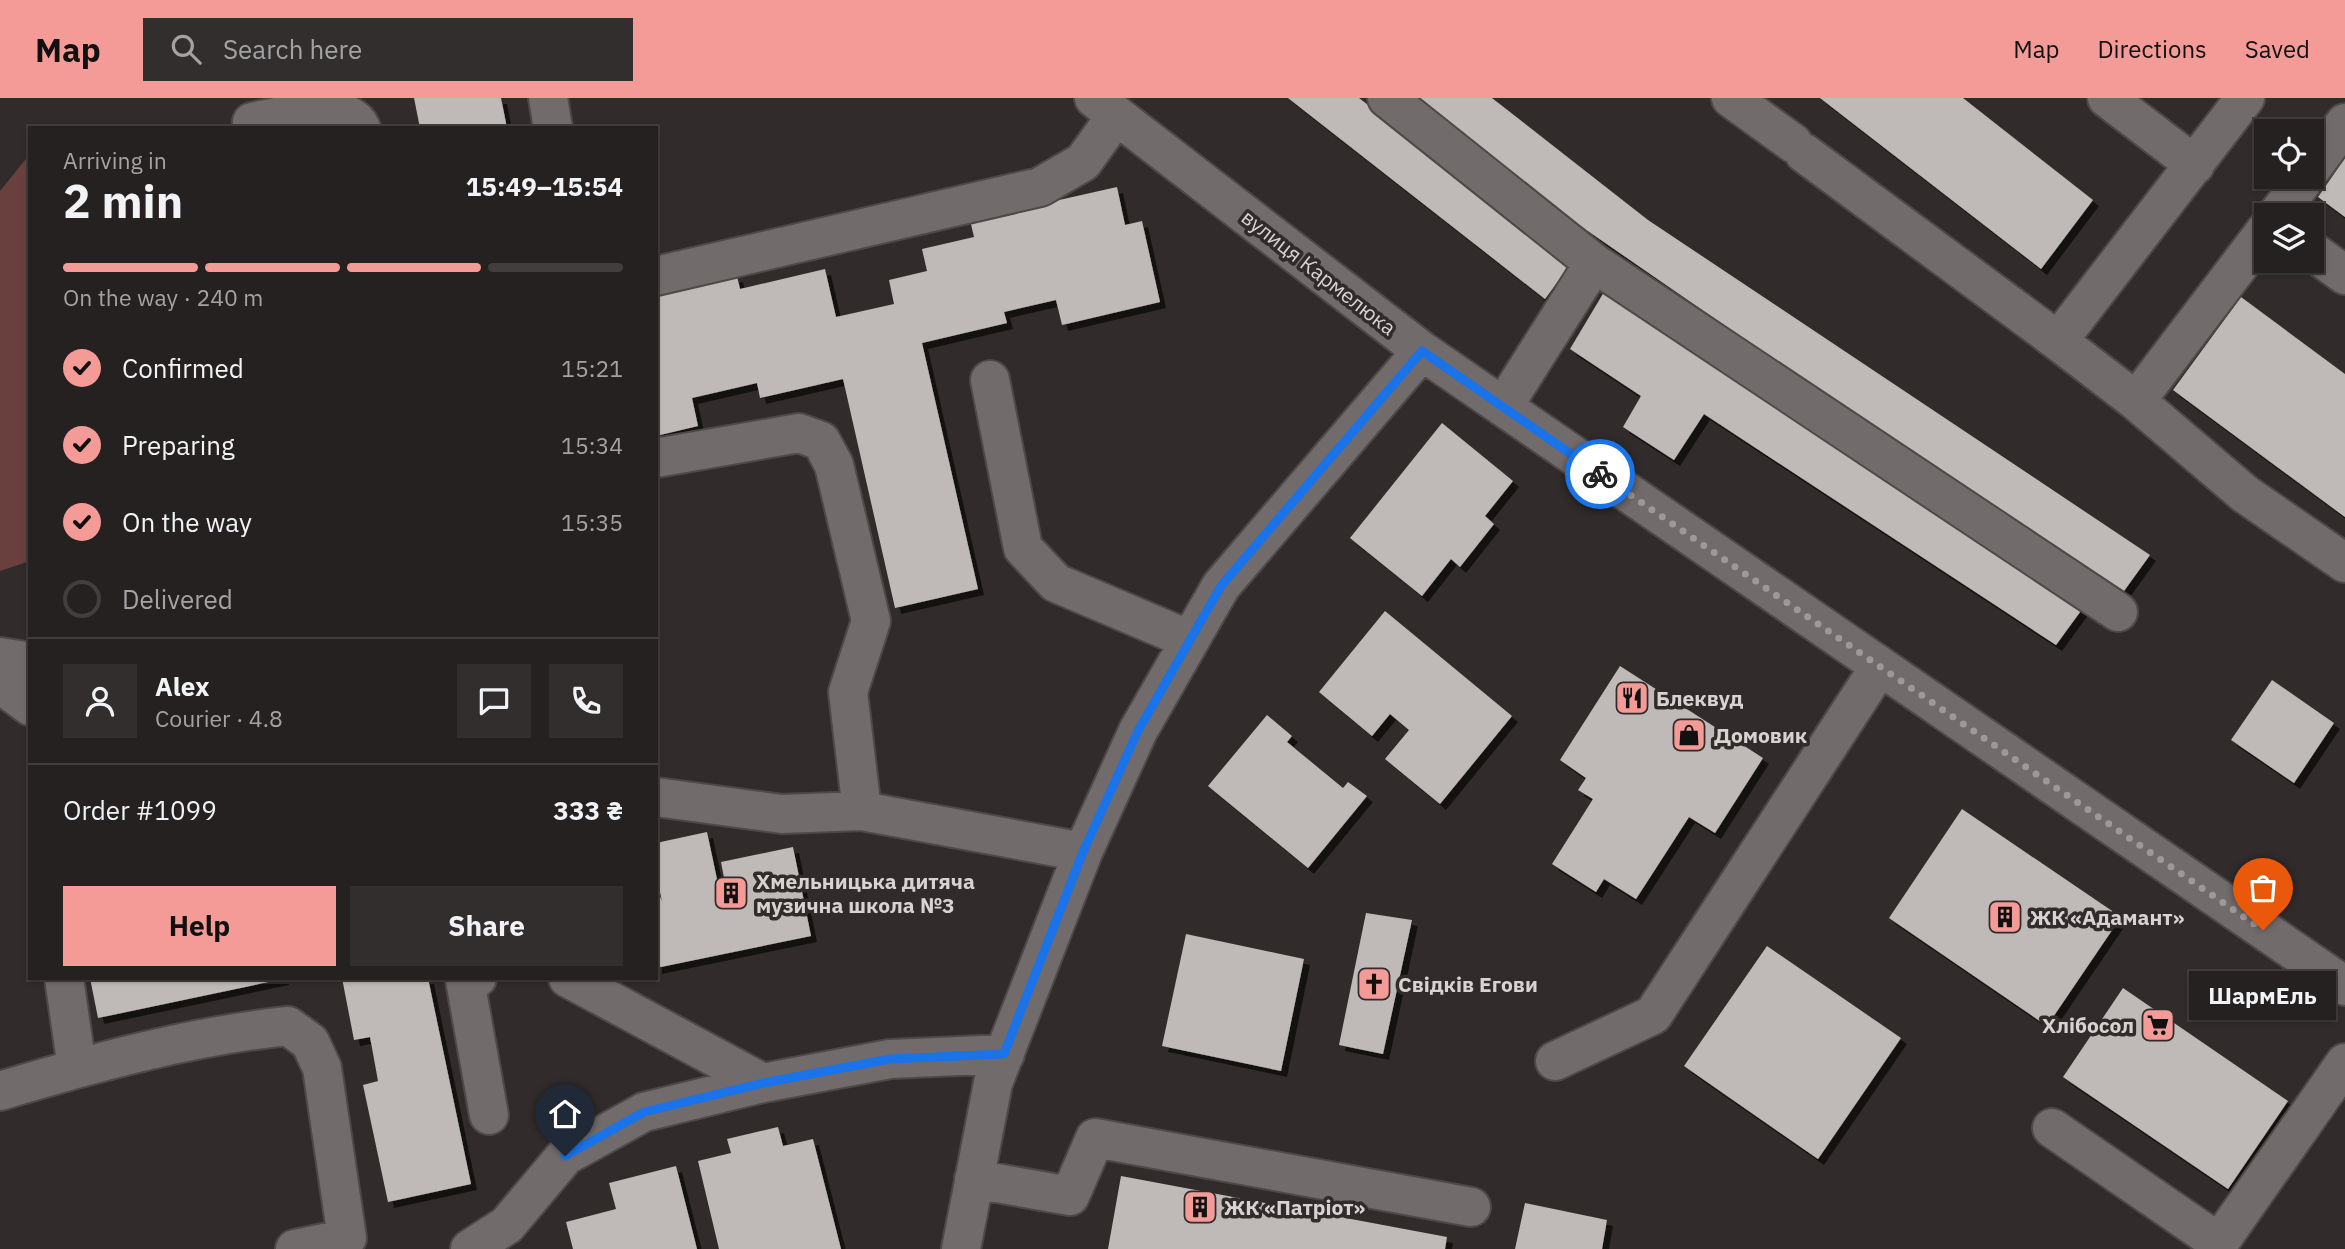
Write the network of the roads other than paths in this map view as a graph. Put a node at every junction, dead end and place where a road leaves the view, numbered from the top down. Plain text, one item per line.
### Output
1 (548, 98) edge
2 (1387, 98) edge
3 (1731, 98) edge
4 (2107, 98) edge
5 (2245, 98) edge
6 (1105, 107) edge
7 (252, 122) dead end
8 (2345, 124) edge
9 (360, 126) edge
10 (553, 126) edge
11 (2324, 152) edge
12 (2195, 165) junction
13 (2297, 189) edge
14 (2286, 203) edge
15 (2254, 246) edge
16 (2324, 260) edge
17 (1594, 263) junction
18 (2345, 275) edge
19 (658, 276) edge
20 (2058, 341) junction
21 (1422, 351) junction
22 (990, 380) dead end
23 (2136, 401) junction
24 (1503, 407) junction
25 (658, 458) edge
26 (2345, 563) edge
27 (2118, 612) dead end
28 (1190, 640) junction
29 (0, 657) edge
30 (28, 662) edge
31 (1880, 666) junction
32 (0, 684) edge
33 (28, 705) edge
34 (658, 797) edge
35 (862, 811) junction
36 (1083, 852) junction
37 (64, 980) edge
38 (469, 980) edge
39 (572, 980) edge
40 (2345, 986) edge
41 (1004, 1054) junction
42 (1555, 1060) dead end
43 (2345, 1063) edge
44 (77, 1068) junction
45 (763, 1083) junction
46 (0, 1091) edge
47 (489, 1115) dead end
48 (2052, 1128) dead end
49 (974, 1179) junction
50 (1471, 1207) dead end
51 (356, 1244) edge
52 (2209, 1246) edge
53 (295, 1249) edge
54 (470, 1249) edge
55 (961, 1249) edge

1 - 10 street
2 - 17 street
3 - 20 street
4 - 12 street
5 - 12 street
6 - 19 street
6 - 21 street, вулиця Кармелюка
7 - 9 street
8 - 11 street
12 - 20 street
13 - 14 street
15 - 23 street
16 - 18 street
17 - 24 street
17 - 27 street
20 - 23 street
21 - 24 street, вулиця Кармелюка
21 - 28 street
22 - 28 street
23 - 26 street
24 - 31 street, вулиця Кармелюка
25 - 35 street
28 - 36 street
29 - 30 street
31 - 40 street, вулиця Кармелюка
31 - 42 street
32 - 33 street
34 - 35 street
35 - 36 street
36 - 41 street
37 - 44 street
38 - 47 street
39 - 45 street
41 - 45 street
41 - 49 street
43 - 52 street
44 - 46 street
44 - 51 street
45 - 54 street
48 - 52 street
49 - 50 street
49 - 55 street
51 - 53 street

